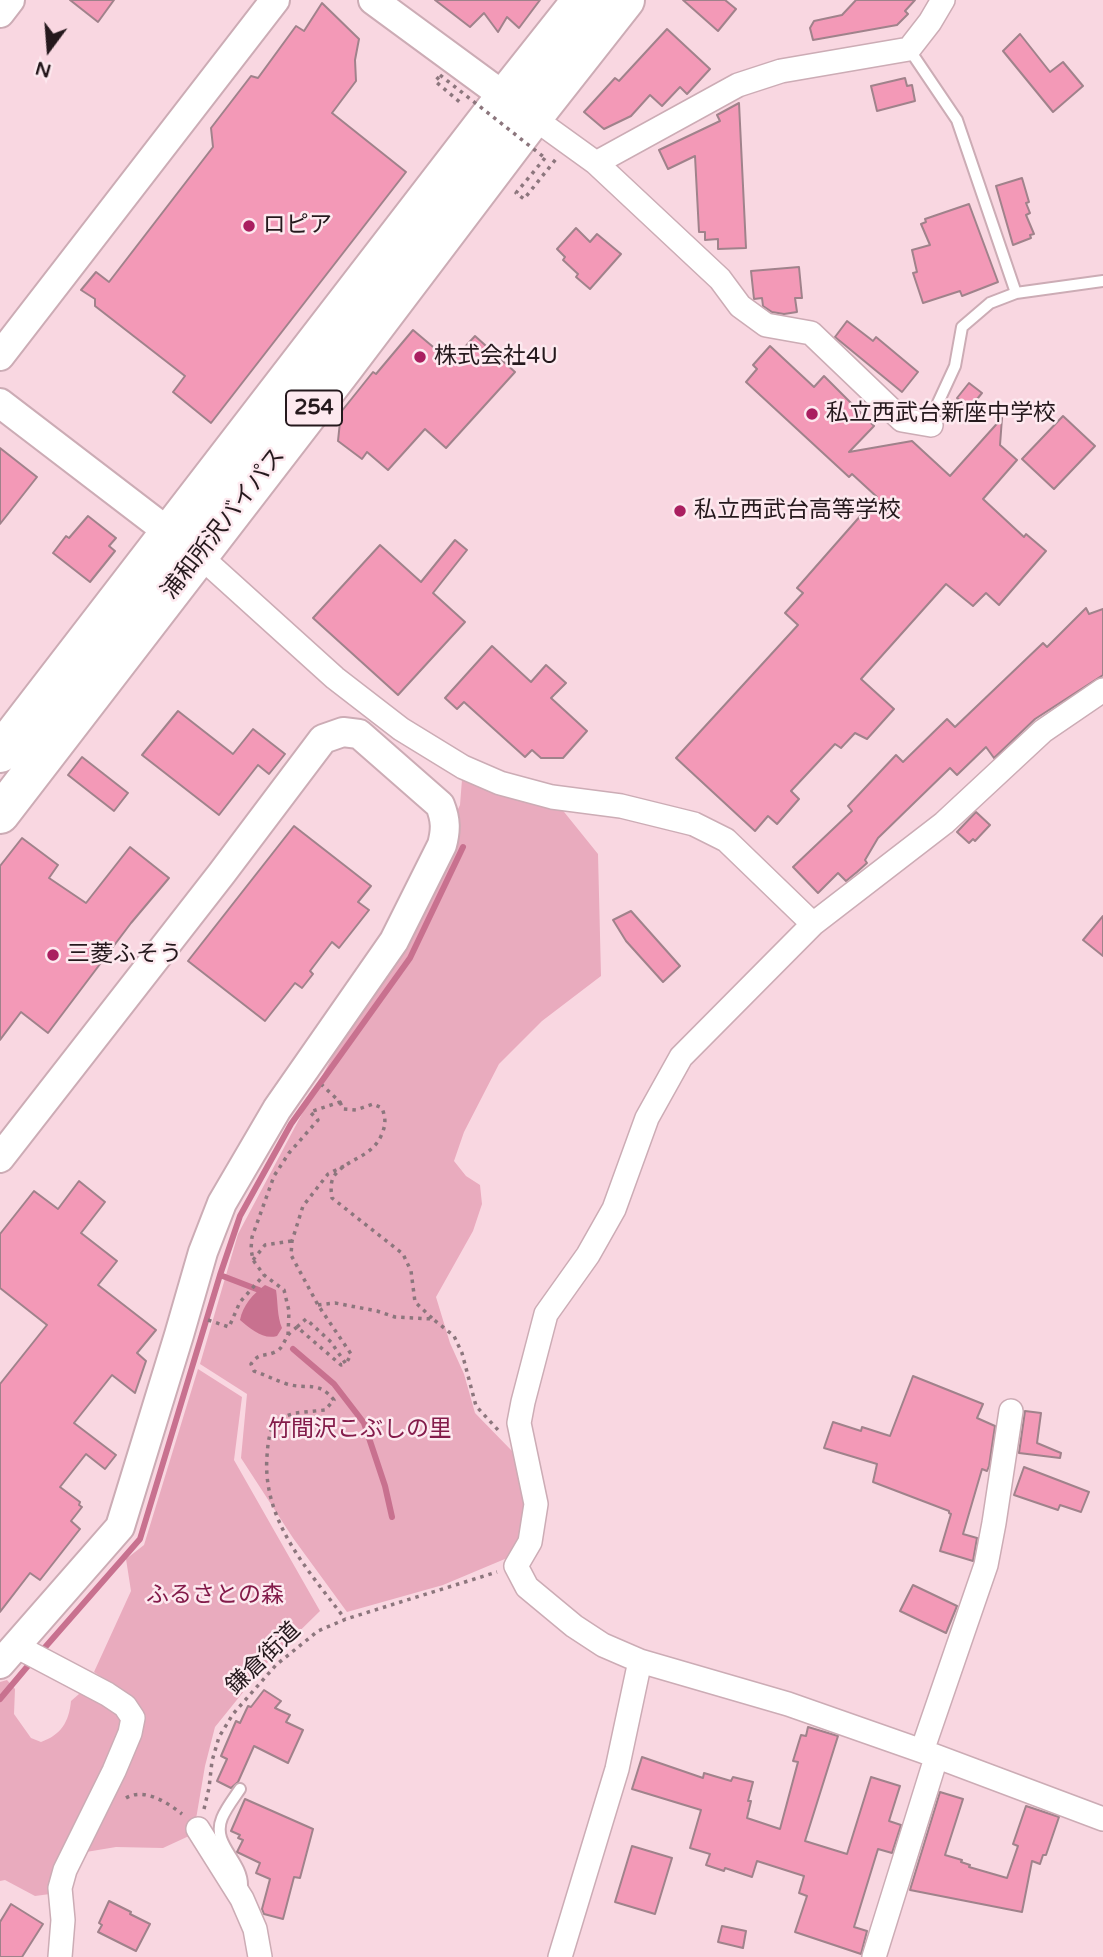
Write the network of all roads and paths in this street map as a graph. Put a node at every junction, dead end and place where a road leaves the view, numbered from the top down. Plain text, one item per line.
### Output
1 (10, 0) edge
2 (275, 0) edge
3 (373, 0) edge
4 (582, 0) edge
5 (625, 0) edge
6 (940, 1) edge
7 (0, 13) edge
8 (909, 49) junction
9 (464, 106) dead end
10 (519, 107) junction
11 (558, 157) dead end
12 (596, 163) junction
13 (1103, 281) edge
14 (1016, 293) junction
15 (0, 356) edge
16 (0, 403) edge
17 (931, 425) joint
18 (169, 532) junction
19 (200, 556) junction
20 (1103, 690) edge
21 (0, 753) edge
22 (0, 814) edge
23 (813, 925) junction
24 (317, 1082) dead end
25 (340, 1102) junction
26 (0, 1158) edge
27 (350, 1163) junction
28 (292, 1241) junction
29 (253, 1260) junction
30 (264, 1275) junction
31 (318, 1305) junction
32 (203, 1318) dead end
33 (433, 1319) junction
34 (298, 1327) junction
35 (288, 1335) junction
36 (346, 1364) junction
37 (1011, 1411) dead end
38 (524, 1449) junction
39 (516, 1566) junction
40 (346, 1619) junction
41 (15, 1654) edge
42 (640, 1661) junction
43 (929, 1754) junction
44 (240, 1789) dead end
45 (119, 1802) dead end
46 (1103, 1819) edge
47 (198, 1829) junction
48 (242, 1899) junction
49 (60, 1957) edge
50 (260, 1957) edge
51 (560, 1957) edge
52 (874, 1957) edge

1 - 7 street
2 - 15 street
3 - 10 street
4 - 10 highway, 浦和所沢バイパス / 254
5 - 10 highway, 浦和所沢バイパス / 254
6 - 8 street
8 - 12 street
8 - 14 lane
9 - 11 path, bridge
10 - 12 street
10 - 18 highway, 浦和所沢バイパス / 254
10 - 19 highway, 浦和所沢バイパス / 254
12 - 17 street
13 - 14 lane
14 - 17 lane
16 - 18 street
18 - 19 street
18 - 21 highway, 浦和所沢バイパス / 254
19 - 22 highway, 浦和所沢バイパス / 254
19 - 23 street
20 - 23 street
23 - 38 street
24 - 25 path
25 - 27 path
25 - 29 path
26 - 41 street
27 - 28 path
27 - 33 path
28 - 29 path
28 - 31 path
29 - 30 path
30 - 32 path
30 - 35 path
31 - 33 path
31 - 36 path
33 - 38 path
34 - 35 path
34 - 36 path
34 - 36 path
35 - 40 path
37 - 43 street
38 - 39 street
39 - 40 path, 鎌倉街道
39 - 42 street
40 - 47 path, 鎌倉街道
41 - 49 street
42 - 43 street
42 - 51 street
43 - 46 street
43 - 52 street
44 - 48 lane
45 - 47 path
47 - 48 street
48 - 50 street

